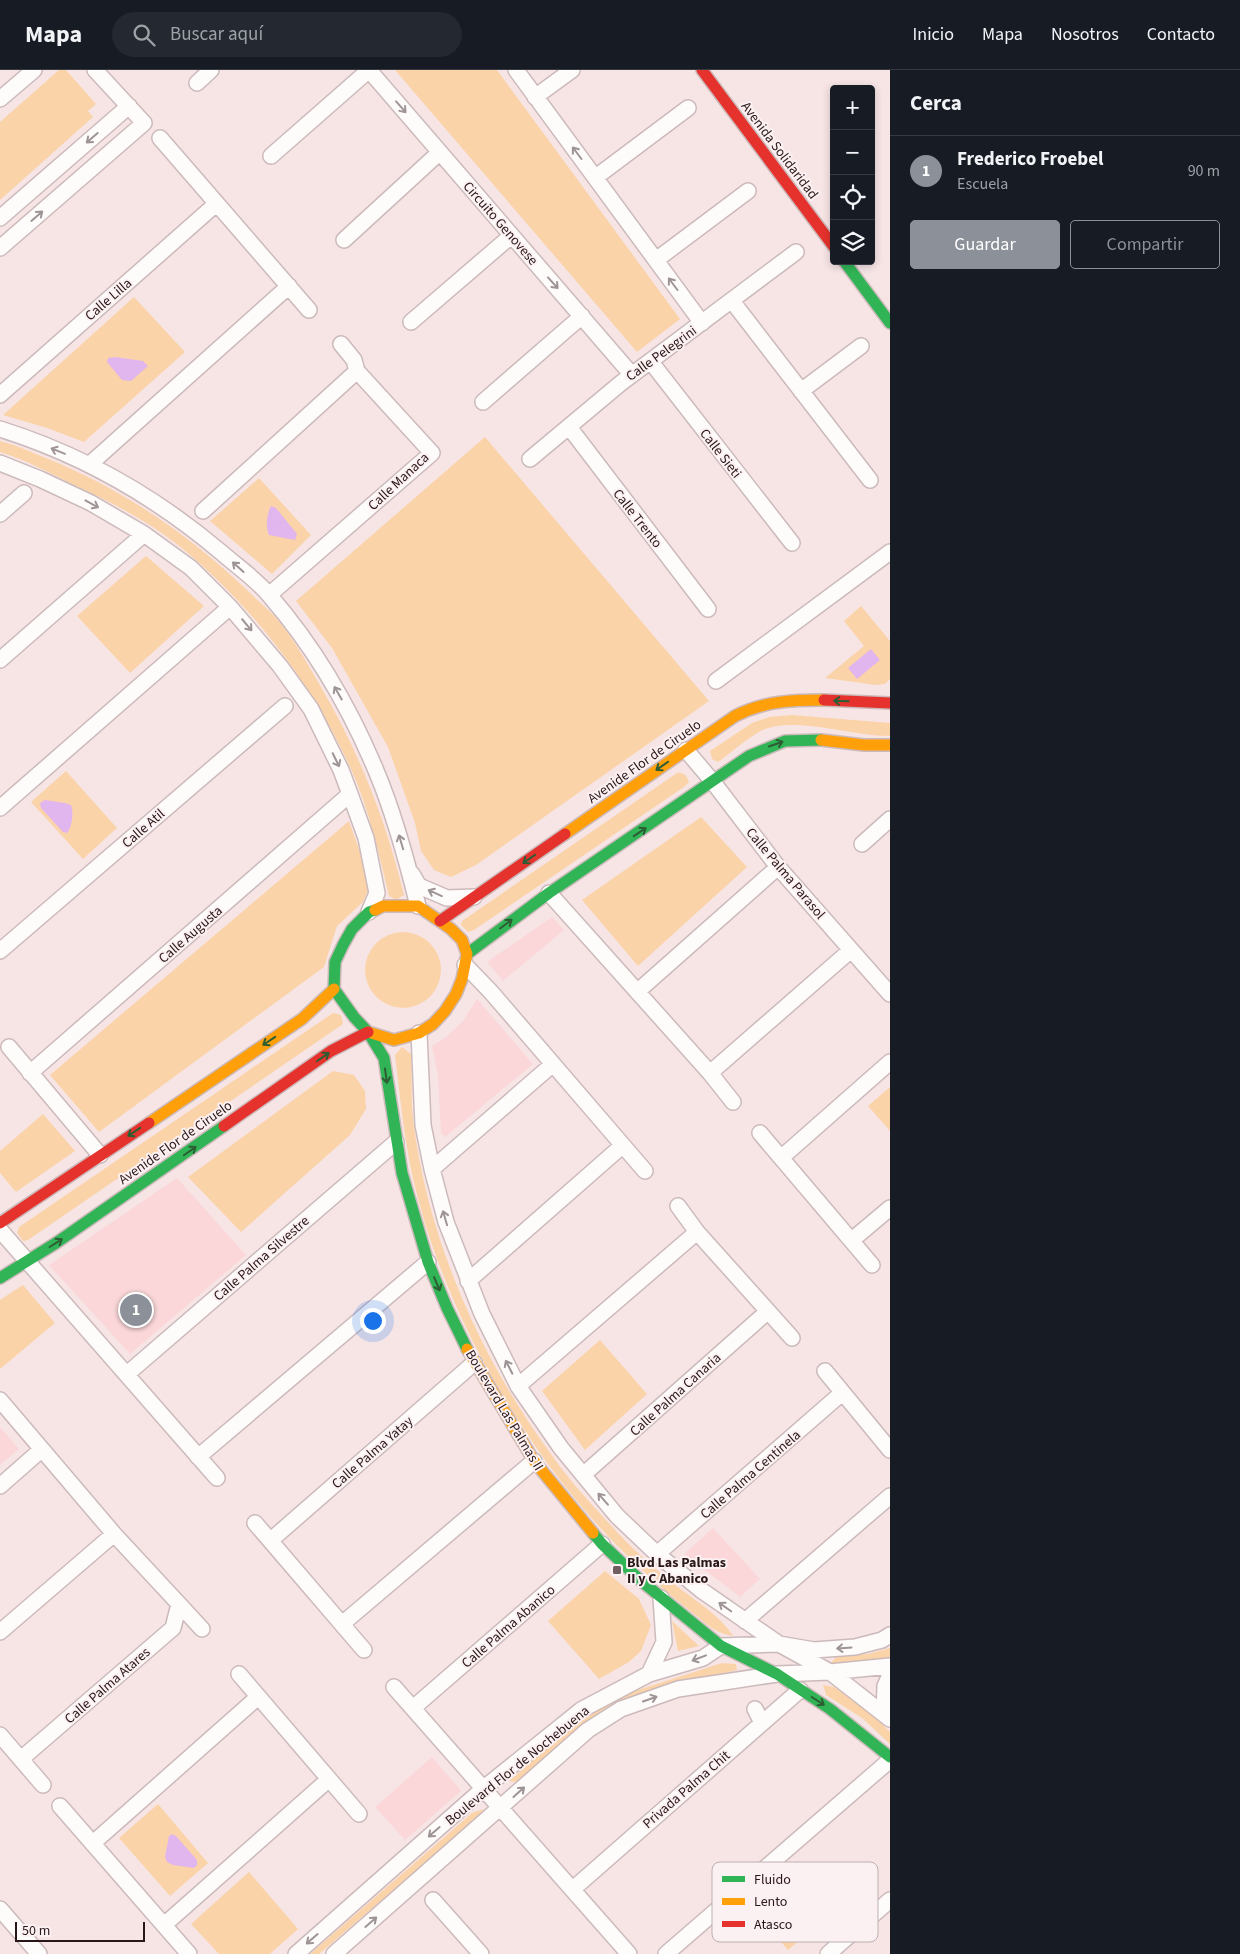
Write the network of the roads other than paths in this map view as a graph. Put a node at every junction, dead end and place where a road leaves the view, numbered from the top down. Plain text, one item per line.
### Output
1 (34, 70) edge
2 (95, 70) edge
3 (211, 70) edge
4 (369, 70) edge
5 (516, 70) edge
6 (572, 70) edge
7 (702, 70) edge
8 (197, 83) dead end
9 (536, 97) junction
10 (0, 100) edge
11 (129, 106) junction
12 (688, 108) dead end
13 (160, 138) dead end
14 (440, 152) junction
15 (272, 156) dead end
16 (596, 177) junction
17 (748, 191) dead end
18 (216, 204) junction
19 (0, 218) edge
20 (511, 236) junction
21 (344, 240) dead end
22 (830, 243) edge
23 (0, 248) edge
24 (796, 252) dead end
25 (656, 260) junction
26 (847, 265) edge
27 (289, 286) junction
28 (732, 301) junction
29 (309, 310) dead end
30 (582, 316) junction
31 (411, 322) dead end
32 (702, 323) junction
33 (890, 323) edge
34 (341, 344) dead end
35 (861, 346) dead end
36 (651, 362) junction
37 (357, 371) junction
38 (632, 375) junction
39 (801, 391) junction
40 (0, 395) edge
41 (483, 402) dead end
42 (569, 427) junction
43 (0, 429) edge
44 (530, 459) dead end
45 (0, 463) edge
46 (90, 464) junction
47 (870, 480) dead end
48 (24, 493) dead end
49 (203, 511) dead end
50 (0, 514) edge
51 (144, 534) junction
52 (792, 544) dead end
53 (890, 552) edge
54 (269, 595) junction
55 (230, 607) junction
56 (708, 609) dead end
57 (0, 660) edge
58 (716, 681) dead end
59 (890, 703) edge
60 (285, 706) dead end
61 (890, 745) edge
62 (686, 750) junction
63 (714, 782) junction
64 (350, 794) junction
65 (0, 808) edge
66 (890, 819) edge
67 (862, 844) dead end
68 (408, 867) junction
69 (778, 867) junction
70 (549, 893) junction
71 (474, 897) junction
72 (418, 906) junction
73 (369, 912) junction
74 (440, 921) junction
75 (851, 950) junction
76 (0, 951) edge
77 (466, 959) junction
78 (334, 989) junction
79 (638, 991) junction
80 (890, 994) edge
81 (368, 1032) junction
82 (419, 1033) junction
83 (9, 1047) dead end
84 (890, 1062) edge
85 (553, 1064) junction
86 (30, 1073) junction
87 (710, 1073) junction
88 (733, 1102) dead end
89 (760, 1133) dead end
90 (396, 1142) junction
91 (622, 1146) junction
92 (100, 1155) junction
93 (782, 1157) junction
94 (432, 1169) junction
95 (645, 1171) dead end
96 (678, 1206) dead end
97 (890, 1208) edge
98 (2, 1220) edge
99 (697, 1232) junction
100 (852, 1240) junction
101 (27, 1260) junction
102 (428, 1262) junction
103 (872, 1265) dead end
104 (0, 1278) edge
105 (468, 1280) junction
106 (768, 1312) junction
107 (792, 1338) dead end
108 (474, 1363) junction
109 (825, 1371) dead end
110 (127, 1374) junction
111 (518, 1386) junction
112 (842, 1393) junction
113 (0, 1400) edge
114 (41, 1450) junction
115 (890, 1450) edge
116 (198, 1457) junction
117 (534, 1461) junction
118 (583, 1475) junction
119 (217, 1478) dead end
120 (0, 1486) edge
121 (890, 1496) edge
122 (255, 1523) dead end
123 (114, 1534) junction
124 (271, 1540) junction
125 (602, 1544) junction
126 (657, 1554) junction
127 (662, 1598) junction
128 (179, 1604) junction
129 (745, 1621) junction
130 (342, 1624) junction
131 (202, 1629) dead end
132 (0, 1632) edge
133 (890, 1635) edge
134 (779, 1644) junction
135 (721, 1646) junction
136 (364, 1650) dead end
137 (890, 1666) edge
138 (830, 1672) junction
139 (239, 1674) dead end
140 (649, 1674) junction
141 (777, 1674) junction
142 (890, 1675) edge
143 (394, 1687) dead end
144 (800, 1690) junction
145 (258, 1697) junction
146 (414, 1708) junction
147 (755, 1709) dead end
148 (887, 1716) edge
149 (762, 1723) junction
150 (0, 1735) edge
151 (890, 1758) edge
152 (21, 1759) junction
153 (328, 1780) junction
154 (43, 1785) dead end
155 (484, 1788) junction
156 (60, 1806) dead end
157 (501, 1808) junction
158 (359, 1814) dead end
159 (92, 1843) junction
160 (771, 1862) edge
161 (574, 1889) junction
162 (433, 1900) dead end
163 (890, 1900) edge
164 (0, 1909) edge
165 (878, 1910) edge
166 (712, 1914) edge
167 (164, 1925) junction
168 (842, 1942) edge
169 (39, 1954) edge
170 (189, 1954) edge
171 (296, 1954) edge
172 (334, 1954) edge
173 (481, 1954) edge
174 (629, 1954) edge
175 (666, 1954) edge
176 (828, 1954) edge

1 - 10 street
2 - 11 street
3 - 8 street
4 -> 14 street, Circuito Genovese
4 - 15 street
5 - 9 street
6 - 9 street
7 - 22 main road, Avenida Solidaridad
16 -> 9 street
11 -> 19 street
23 -> 11 street
12 - 16 street
13 - 18 street
14 - 20 street, Circuito Genovese
14 - 21 street
16 - 25 street
17 - 25 street
18 - 27 street
18 - 40 street, Calle Lilla
20 -> 30 street, Circuito Genovese
20 - 31 street
24 - 28 street, Calle Pelegrini
32 -> 25 street
26 - 33 main road
27 - 29 street
27 - 46 street
28 - 32 street, Calle Pelegrini
28 - 39 street
30 - 38 street, Circuito Genovese
30 - 41 street
32 - 36 street, Calle Pelegrini
34 - 37 street, Calle Manaca
35 - 39 street
36 - 38 street, Calle Pelegrini
36 - 52 street, Calle Sieti
37 - 49 street
37 - 54 street, Calle Manaca
38 - 42 street, Calle Pelegrini
39 - 47 street
42 - 44 street, Calle Pelegrini
42 - 56 street, Calle Trento
46 -> 43 street
45 -> 51 street
54 -> 46 street
48 - 50 street
51 - 55 street
51 - 57 street
53 - 58 street
68 -> 54 street
55 -> 64 street
55 - 65 street
59 -> 62 main road, Avenide Flor de Ciruelo
60 - 76 street, Calle Atil
63 -> 61 main road
62 - 63 street, Calle Palma Parasol
62 -> 71 main road, Avenide Flor de Ciruelo
63 - 69 street, Calle Palma Parasol
70 -> 63 main road
64 - 73 street
64 - 86 street, Calle Augusta
66 - 67 street
71 -> 68 street
68 - 72 street
69 - 75 street, Calle Palma Parasol
69 - 79 street
77 -> 70 main road
70 - 79 street
71 - 74 main road, Avenide Flor de Ciruelo
72 - 73 main road
72 - 74 main road
73 - 78 main road
74 - 77 main road
75 - 80 street, Calle Palma Parasol
75 - 87 street
77 - 82 main road
77 - 85 street
78 - 81 main road
78 -> 92 main road
79 - 87 street
81 - 82 main road
81 -> 90 main road, Boulevard Las Palmas II
101 -> 81 main road, Avenide Flor de Ciruelo
82 - 94 street, Boulevard Las Palmas II
83 - 86 street
84 - 93 street
85 - 91 street
85 - 94 street
86 - 92 street
87 - 88 street
89 - 93 street
90 - 102 main road, Boulevard Las Palmas II
90 - 110 street, Calle Palma Silvestre
91 - 95 street
91 - 105 street
92 - 98 main road
93 - 100 street
105 -> 94 street, Boulevard Las Palmas II
96 - 99 street
97 - 100 street
98 - 101 street
99 - 106 street
99 - 111 street
100 - 103 street
101 - 104 main road, Avenide Flor de Ciruelo
101 - 110 street
102 -> 108 main road, Boulevard Las Palmas II
102 - 116 street
111 -> 105 street, Boulevard Las Palmas II
106 - 107 street
106 - 118 street, Calle Palma Canaria
108 - 117 main road, Boulevard Las Palmas II
108 - 124 street, Calle Palma Yatay
109 - 112 street
110 - 116 street
111 - 118 street, Boulevard Las Palmas II
112 - 115 street
112 - 126 street, Calle Palma Centinela
113 - 114 street
114 - 120 street
114 - 123 street
116 - 119 street
117 - 125 main road, Boulevard Las Palmas II
117 - 130 street
126 -> 118 street, Boulevard Las Palmas II
121 - 129 street
122 - 124 street
123 - 128 street
123 - 132 street
124 - 130 street
125 - 127 main road, Boulevard Las Palmas II
125 - 146 street, Calle Palma Abanico
129 -> 126 street, Boulevard Las Palmas II
127 - 135 main road, Boulevard Las Palmas II
127 - 140 street
128 - 131 street
128 - 152 street, Calle Palma Atares
129 - 134 street, Boulevard Las Palmas II
130 - 136 street
133 -> 134 street, Boulevard Flor de Nochebuena
134 - 135 street, Boulevard Flor de Nochebuena
134 - 138 street, Boulevard Las Palmas II
135 -> 140 street, Boulevard Flor de Nochebuena
135 - 141 main road, Boulevard Las Palmas II
137 - 138 street, Boulevard Flor de Nochebuena
138 - 141 street, Boulevard Flor de Nochebuena
138 - 148 street, Boulevard Las Palmas II
139 - 145 street
140 - 155 street, Boulevard Flor de Nochebuena
141 - 144 main road, Boulevard Las Palmas II
157 -> 141 street, Boulevard Flor de Nochebuena
142 - 148 street
143 - 146 street
144 - 149 street, Privada Palma Chit
144 -> 151 main road, Boulevard Las Palmas II
145 - 153 street
145 - 159 street
146 - 155 street
147 - 149 street
149 - 161 street, Privada Palma Chit
150 - 152 street
151 - 160 street
152 - 154 street
153 - 158 street
153 - 167 street
155 - 157 street
155 -> 171 street, Boulevard Flor de Nochebuena
156 - 159 street
157 - 161 street
172 -> 157 street, Boulevard Flor de Nochebuena
159 - 167 street
161 - 174 street
162 - 173 street
163 - 165 street
164 - 169 street
166 - 175 street
167 - 170 street
168 - 176 street

